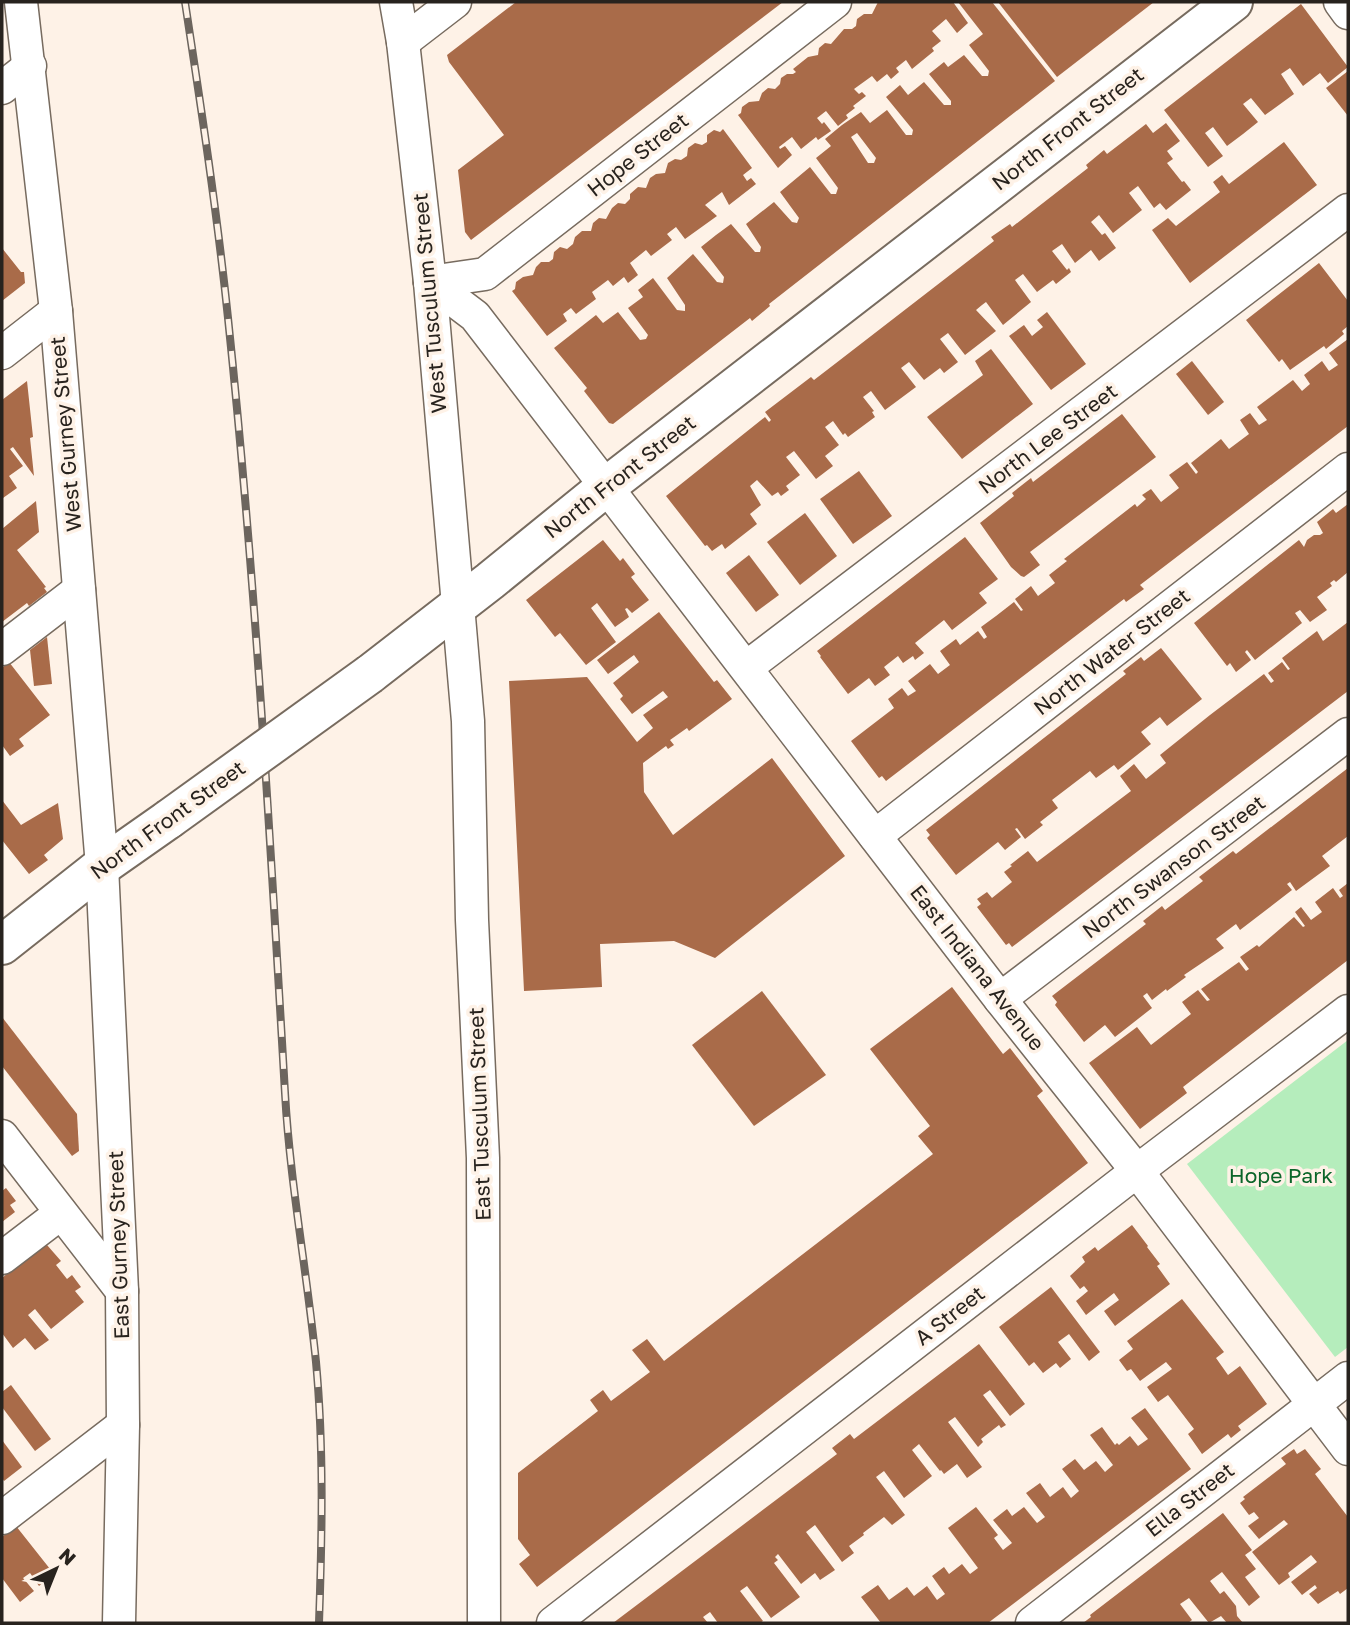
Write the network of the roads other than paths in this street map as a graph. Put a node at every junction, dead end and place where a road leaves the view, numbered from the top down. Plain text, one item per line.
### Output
1 (21, 2) edge
2 (396, 2) edge
3 (455, 2) edge
4 (835, 2) edge
5 (1233, 2) edge
6 (1340, 2) edge
7 (1348, 13) edge
8 (403, 42) junction
9 (30, 66) junction
10 (2, 88) edge
11 (1348, 211) edge
12 (430, 282) junction
13 (56, 311) junction
14 (2, 353) edge
15 (1348, 469) edge
16 (607, 486) junction
17 (79, 590) junction
18 (457, 606) junction
19 (2, 649) edge
20 (747, 667) junction
21 (1348, 734) edge
22 (875, 836) junction
23 (102, 866) junction
24 (2, 946) edge
25 (1000, 999) junction
26 (1348, 1012) edge
27 (2, 1136) edge
28 (1137, 1171) junction
29 (61, 1213) junction
30 (2, 1258) edge
31 (122, 1291) junction
32 (1348, 1378) edge
33 (1314, 1404) junction
34 (123, 1424) junction
35 (1348, 1449) edge
36 (2, 1518) edge
37 (119, 1623) edge
38 (484, 1623) edge
39 (553, 1623) edge
40 (1032, 1623) edge

1 - 9 street, West Gurney Street
2 - 8 street, West Tusculum Street
3 - 8 street
4 - 12 street, Hope Street
5 - 16 street, North Front Street
6 - 7 street
8 - 12 street, West Tusculum Street
9 - 10 street
9 - 13 street, West Gurney Street
11 - 20 street, North Lee Street
12 - 16 street, East Indiana Avenue
12 - 18 street, West Tusculum Street
13 - 14 street
13 - 17 street, West Gurney Street
15 - 22 street, North Water Street
16 - 18 street, North Front Street
16 - 20 street, East Indiana Avenue
17 - 19 street
17 - 23 street, West Gurney Street
18 - 23 street, North Front Street, bridge
18 - 38 street, East Tusculum Street
20 - 22 street, East Indiana Avenue
21 - 25 street, North Swanson Street
22 - 25 street, East Indiana Avenue
23 - 24 street, North Front Street
23 - 31 street, East Gurney Street
25 - 28 street, East Indiana Avenue
26 - 28 street, A Street
27 - 29 street
28 - 33 street, East Indiana Avenue
28 - 39 street, A Street
29 - 30 street
29 - 31 street
31 - 34 street, East Gurney Street
32 - 33 street, Ella Street
33 - 35 street, East Indiana Avenue
33 - 40 street, Ella Street
34 - 36 street
34 - 37 street, East Gurney Street

